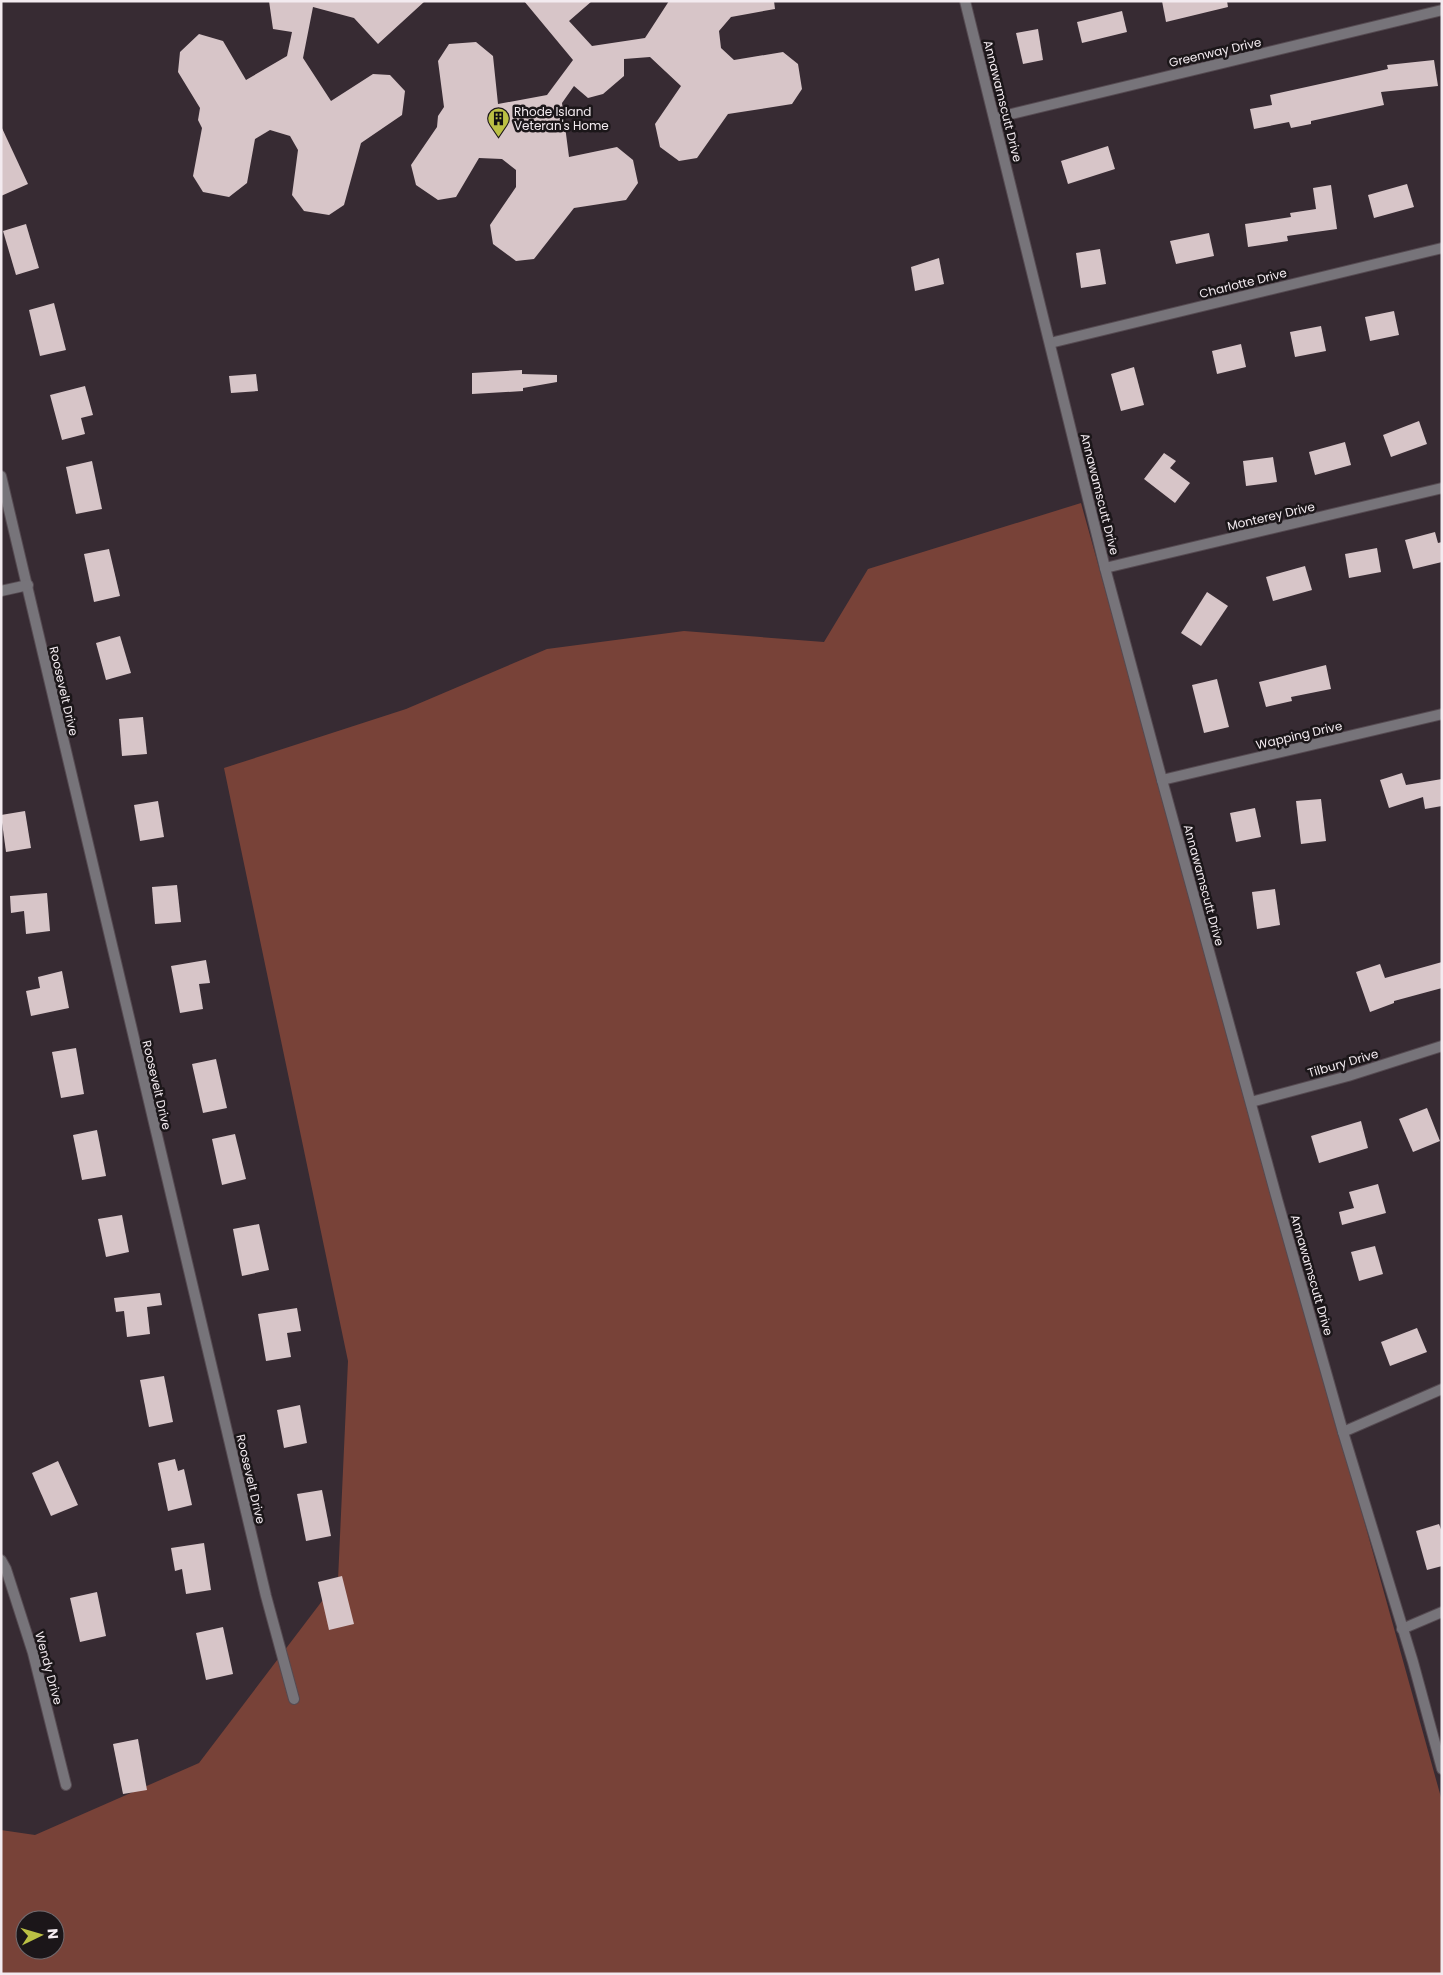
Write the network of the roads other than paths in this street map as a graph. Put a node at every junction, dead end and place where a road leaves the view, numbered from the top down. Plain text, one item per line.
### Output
1 (965, 1) edge
2 (1442, 10) edge
3 (994, 118) junction
4 (1442, 248) edge
5 (1050, 343) junction
6 (1, 476) edge
7 (1442, 488) edge
8 (1105, 568) junction
9 (28, 585) junction
10 (1, 591) edge
11 (1442, 714) edge
12 (1162, 780) junction
13 (1442, 1046) edge
14 (1251, 1102) junction
15 (1442, 1389) edge
16 (1343, 1432) junction
17 (1, 1560) edge
18 (1442, 1612) edge
19 (1402, 1628) junction
20 (294, 1699) dead end
21 (1442, 1769) edge
22 (66, 1785) dead end

1 - 3 street, Annawamscutt Drive
2 - 3 street, Greenway Drive
3 - 5 street, Annawamscutt Drive
4 - 5 street, Charlotte Drive
5 - 8 street, Annawamscutt Drive
6 - 9 street, Roosevelt Drive
7 - 8 street, Monterey Drive
8 - 12 street, Annawamscutt Drive
9 - 10 street
9 - 20 street, Roosevelt Drive
11 - 12 street, Wapping Drive
12 - 14 street, Annawamscutt Drive
13 - 14 street, Tilbury Drive
14 - 16 street, Annawamscutt Drive
15 - 16 street
16 - 19 street, Annawamscutt Drive
17 - 22 street, Wendy Drive
18 - 19 street
19 - 21 street, Annawamscutt Drive

